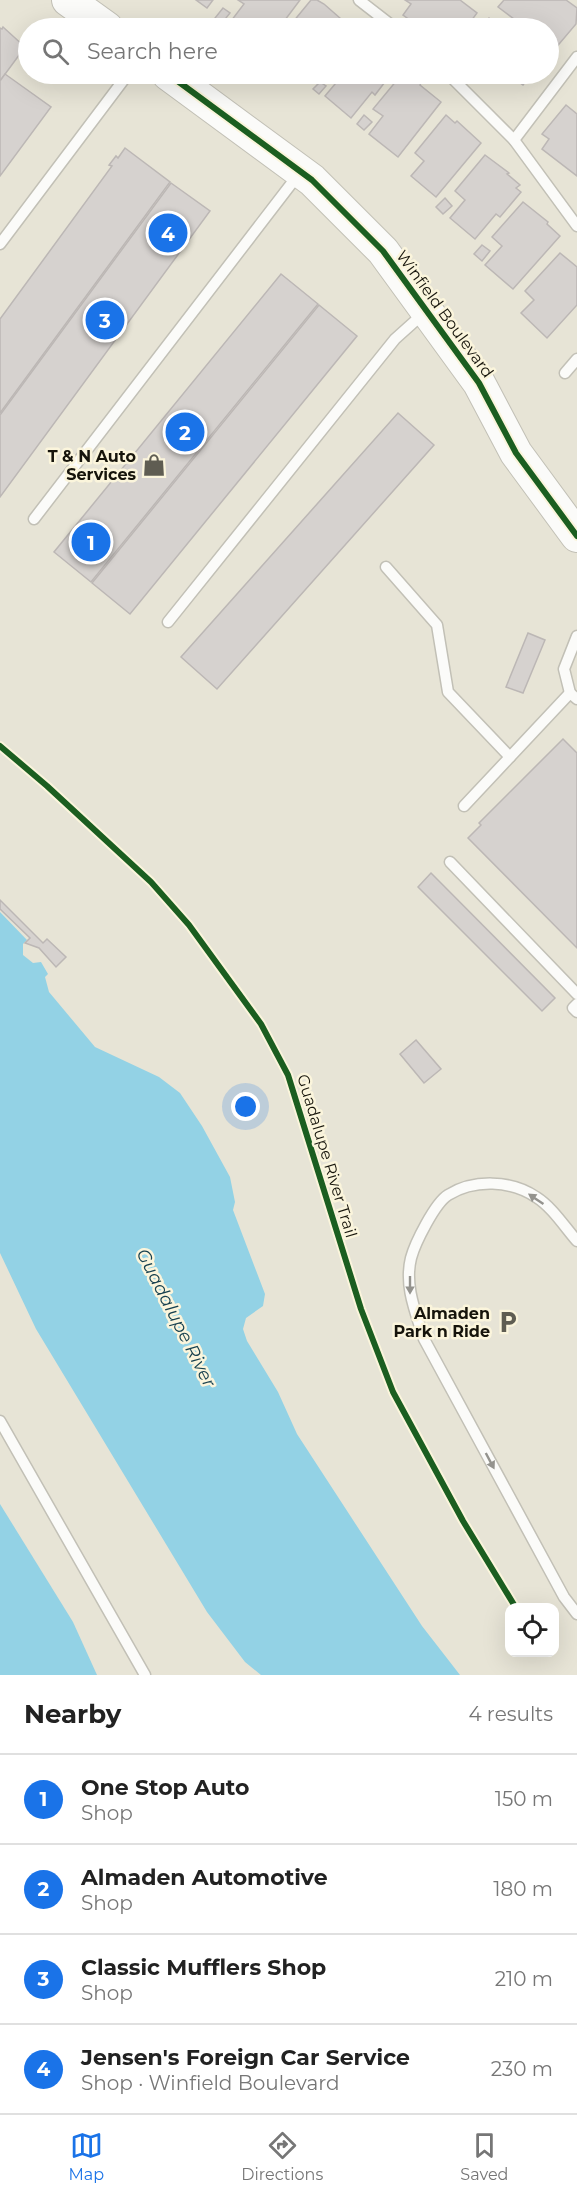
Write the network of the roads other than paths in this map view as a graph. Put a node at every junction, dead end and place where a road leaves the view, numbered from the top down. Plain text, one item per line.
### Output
1 (68, 0) edge
2 (367, 2) edge
3 (93, 18) edge
4 (384, 18) edge
5 (577, 57) edge
6 (559, 81) edge
7 (120, 84) edge
8 (182, 84) edge
9 (458, 84) edge
10 (557, 84) edge
11 (514, 140) junction
12 (301, 172) junction
13 (577, 226) edge
14 (0, 244) edge
15 (426, 311) junction
16 (577, 359) edge
17 (565, 373) dead end
18 (34, 519) dead end
19 (577, 536) edge
20 (386, 567) dead end
21 (168, 622) dead end
22 (577, 636) edge
23 (574, 696) edge
24 (510, 757) junction
25 (464, 806) dead end
26 (450, 862) dead end
27 (577, 994) edge
28 (577, 1004) edge
29 (577, 1012) edge
30 (577, 1241) edge
31 (0, 1421) edge
32 (577, 1614) edge
33 (146, 1675) edge

1 - 3 street
2 - 4 lane
5 - 6 lane
7 - 14 lane
8 - 12 street, Winfield Boulevard
9 - 11 lane
10 - 11 lane
11 - 13 lane
12 - 15 street, Winfield Boulevard
12 - 18 lane
15 - 19 street, Winfield Boulevard
15 - 21 lane
16 - 17 lane
20 - 24 lane
22 - 23 lane
23 - 24 lane
24 - 25 lane
26 - 27 lane
28 - 29 lane
30 -> 32 lane
31 - 33 lane

